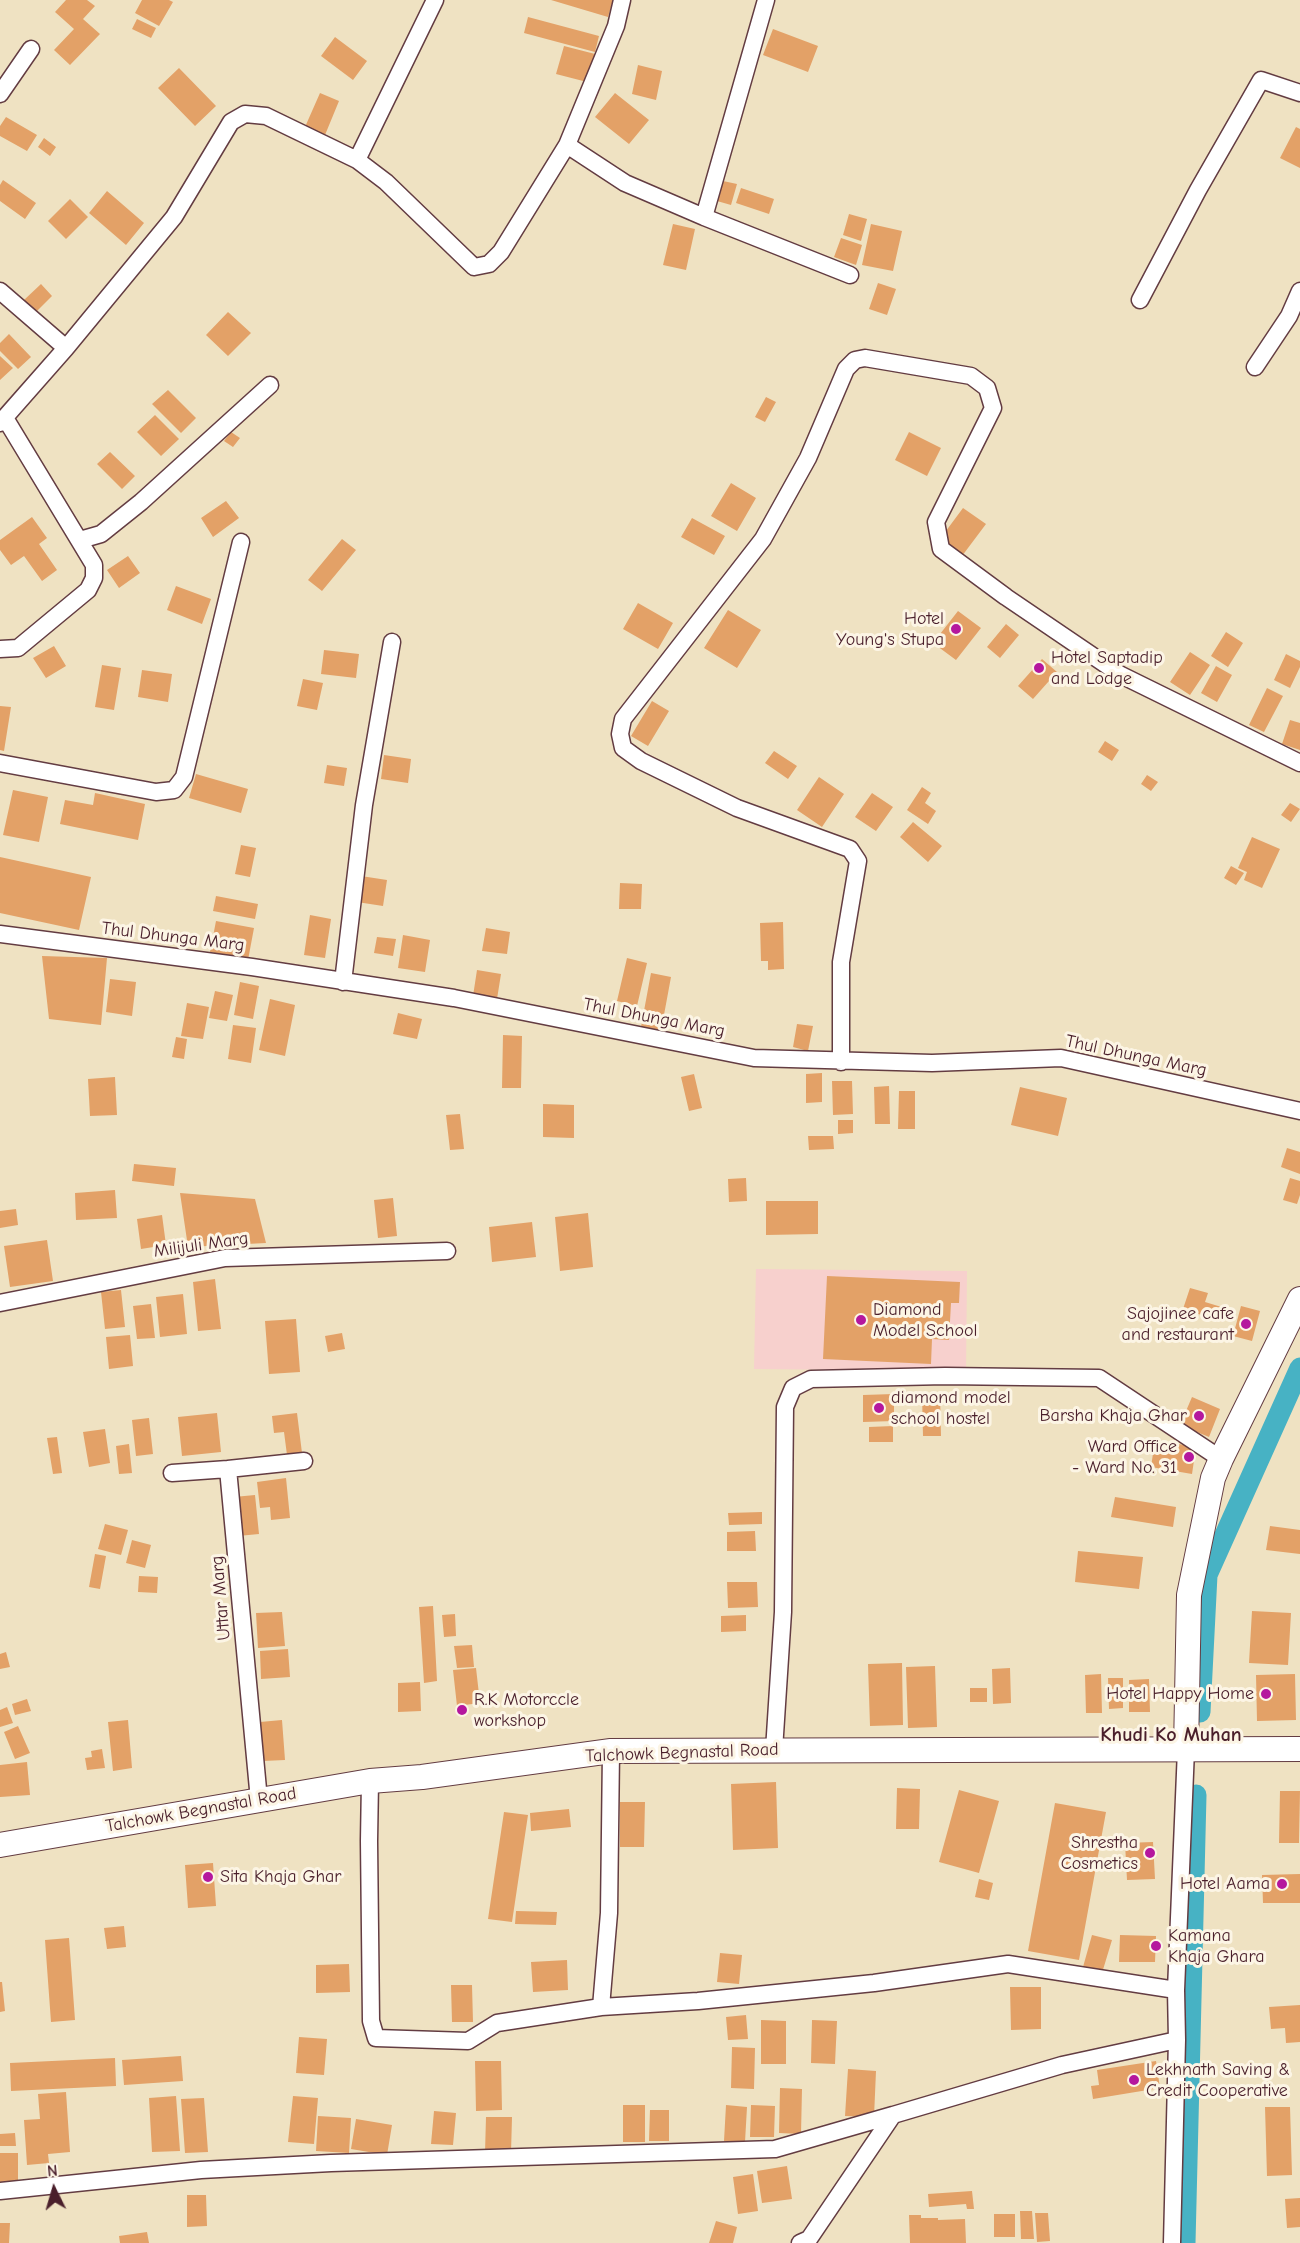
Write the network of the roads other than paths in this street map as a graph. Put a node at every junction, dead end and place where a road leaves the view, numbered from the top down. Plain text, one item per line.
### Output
1 (435, 0) edge
2 (622, 0) edge
3 (766, 0) edge
4 (32, 50) dead end
5 (1300, 93) edge
6 (0, 94) edge
7 (567, 145) junction
8 (357, 160) junction
9 (704, 217) junction
10 (850, 275) dead end
11 (0, 291) edge
12 (1300, 291) edge
13 (1140, 300) dead end
14 (1295, 319) edge
15 (66, 348) junction
16 (1255, 367) dead end
17 (270, 385) dead end
18 (3, 420) edge
19 (80, 540) junction
20 (241, 542) dead end
21 (392, 642) dead end
22 (0, 649) edge
23 (0, 763) edge
24 (1300, 764) edge
25 (0, 933) edge
26 (343, 982) junction
27 (841, 1062) junction
28 (1300, 1111) edge
29 (447, 1251) dead end
30 (1300, 1299) edge
31 (0, 1303) edge
32 (1221, 1459) junction
33 (304, 1461) dead end
34 (228, 1469) junction
35 (172, 1473) dead end
36 (1186, 1749) junction
37 (1300, 1749) edge
38 (774, 1750) junction
39 (611, 1751) junction
40 (370, 1781) junction
41 (259, 1800) junction
42 (0, 1845) edge
43 (1176, 1990) junction
44 (601, 2007) junction
45 (1177, 2040) junction
46 (893, 2115) junction
47 (0, 2190) edge
48 (800, 2243) edge
49 (1172, 2243) edge

1 - 8 street
2 - 7 street
3 - 9 street
4 - 6 street
5 - 13 street
7 - 8 street
7 - 9 street
8 - 15 street
9 - 10 street
11 - 15 street
12 - 14 street
14 - 16 street
15 - 18 street
17 - 19 street
18 - 19 street
19 - 22 street
20 - 23 street
21 - 26 street
24 - 27 street
25 - 26 street, Thul Dhunga Marg
26 - 27 street, Thul Dhunga Marg
27 - 28 street, Thul Dhunga Marg
29 - 31 street, Milijuli Marg
30 - 32 main road
32 - 36 main road
32 - 38 street
33 - 34 street
34 - 35 street
34 - 41 street, Uttar Marg
36 - 37 main road, Talchowk Begnastal Road
36 - 38 main road, Talchowk Begnastal Road
36 - 43 street
38 - 39 main road, Talchowk Begnastal Road
39 - 40 main road, Talchowk Begnastal Road
39 - 44 street
40 - 41 main road, Talchowk Begnastal Road
40 - 44 street
41 - 42 main road, Talchowk Begnastal Road
43 - 44 street
43 - 45 street
45 - 46 street
45 - 49 street
46 - 47 street
46 - 48 street

